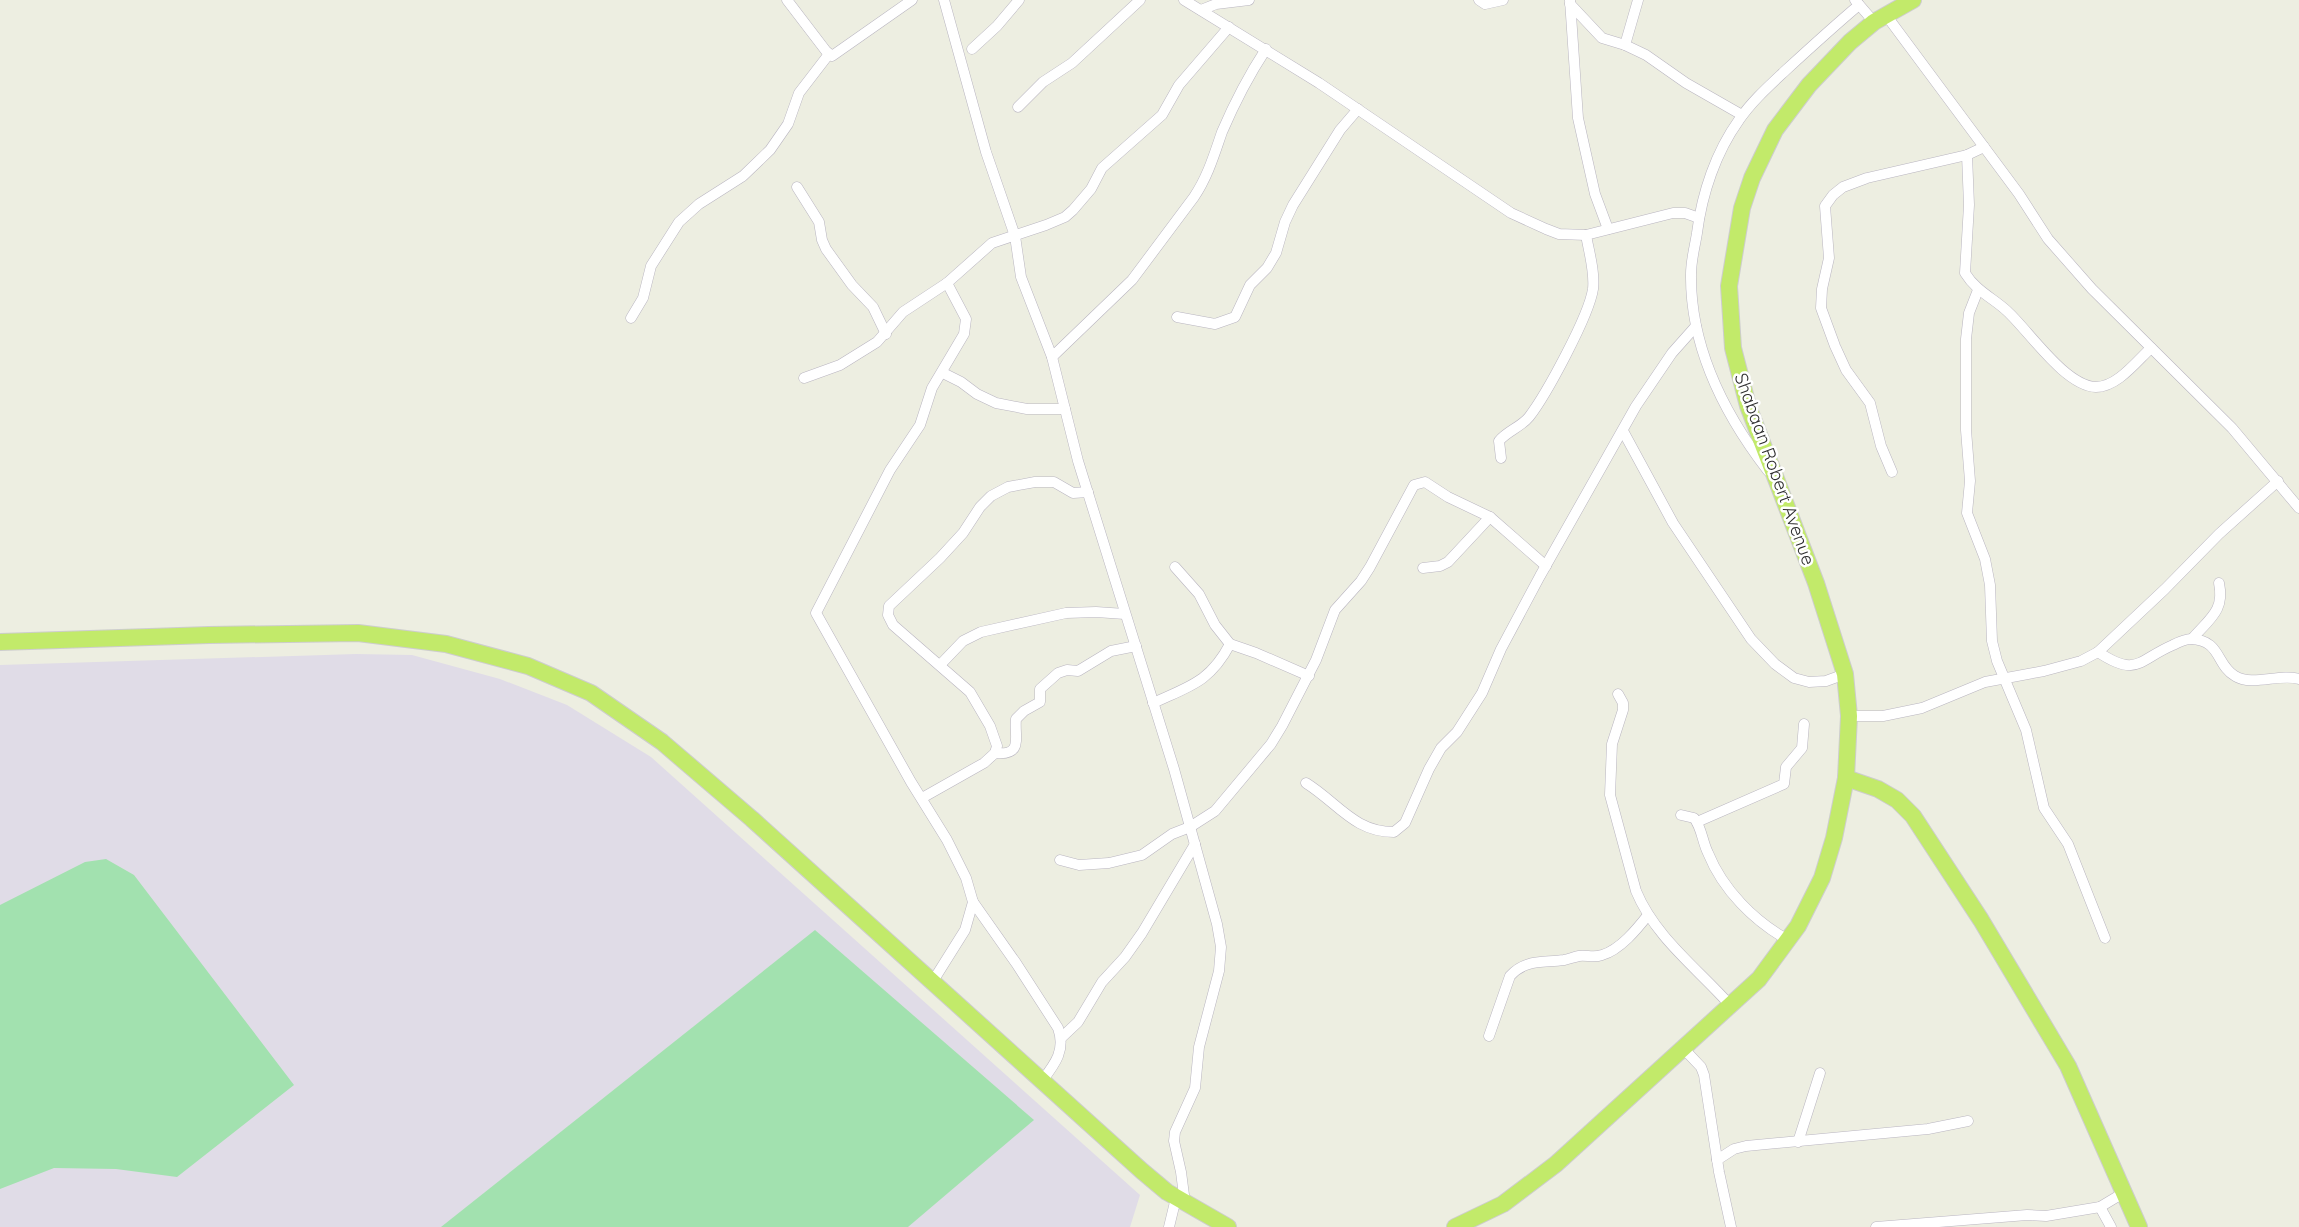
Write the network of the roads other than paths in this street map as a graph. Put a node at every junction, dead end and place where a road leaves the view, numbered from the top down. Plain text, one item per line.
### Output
1 (787, 0) edge
2 (912, 0) edge
3 (944, 0) edge
4 (1018, 0) edge
5 (1140, 0) edge
6 (1184, 0) edge
7 (1249, 0) edge
8 (1479, 0) edge
9 (1503, 0) edge
10 (1638, 0) edge
11 (1912, 0) edge
12 (1570, 2) edge
13 (1857, 2) edge
14 (1201, 10) junction
15 (1880, 18) junction
16 (1230, 27) junction
17 (1625, 45) junction
18 (972, 49) dead end
19 (1266, 49) junction
20 (829, 54) junction
21 (1018, 107) dead end
22 (1358, 109) junction
23 (1742, 115) junction
24 (1984, 147) junction
25 (1967, 155) junction
26 (796, 187) dead end
27 (1698, 218) junction
28 (1608, 229) junction
29 (1586, 235) junction
30 (1015, 236) junction
31 (947, 284) junction
32 (1978, 290) junction
33 (1177, 317) dead end
34 (631, 318) dead end
35 (1696, 326) junction
36 (886, 334) junction
37 (2151, 348) junction
38 (1052, 357) junction
39 (943, 372) junction
40 (804, 378) dead end
41 (1065, 408) junction
42 (1623, 431) junction
43 (1501, 458) dead end
44 (1892, 472) dead end
45 (1775, 480) junction
46 (2278, 480) junction
47 (1088, 492) junction
48 (2299, 508) edge
49 (1490, 517) junction
50 (1546, 566) junction
51 (1175, 567) dead end
52 (1423, 568) dead end
53 (2219, 583) dead end
54 (1126, 614) junction
55 (2192, 639) junction
56 (0, 642) edge
57 (1230, 644) junction
58 (1136, 646) junction
59 (2098, 652) junction
60 (940, 665) junction
61 (1845, 674) junction
62 (1309, 676) junction
63 (2004, 677) junction
64 (2299, 679) edge
65 (1618, 694) dead end
66 (1153, 703) junction
67 (1804, 724) dead end
68 (1849, 724) junction
69 (995, 754) junction
70 (1846, 778) junction
71 (1306, 783) dead end
72 (922, 798) junction
73 (1681, 815) dead end
74 (1697, 822) junction
75 (1190, 827) junction
76 (1196, 844) junction
77 (1060, 860) dead end
78 (973, 902) junction
79 (1648, 915) junction
80 (2106, 938) dead end
81 (1788, 940) junction
82 (933, 981) junction
83 (1730, 1005) junction
84 (1489, 1036) dead end
85 (1062, 1038) junction
86 (1684, 1049) junction
87 (1820, 1073) dead end
88 (1042, 1081) junction
89 (1968, 1121) dead end
90 (1798, 1142) junction
91 (1717, 1160) junction
92 (2125, 1192) junction
93 (1180, 1200) junction
94 (2100, 1207) junction
95 (1169, 1227) edge
96 (1228, 1227) edge
97 (1455, 1227) edge
98 (1731, 1227) edge
99 (1876, 1227) edge
100 (2111, 1227) edge
101 (2139, 1227) edge

1 - 20 street
2 - 20 street
3 - 30 street
4 - 18 street
5 - 21 street
6 - 14 street
7 - 14 street
8 - 9 street
10 - 17 street
11 - 15 main road, Shabaan Robert Avenue
12 - 17 street
12 - 28 street
13 - 15 street
13 - 23 street
14 - 16 street
15 - 24 street
15 - 45 main road, Shabaan Robert Avenue
16 - 19 street
16 - 30 street
17 - 23 street
19 - 22 street
19 - 38 street
20 - 34 street
22 - 29 street
22 - 33 street
23 - 27 street
24 - 25 street
24 - 37 street
25 - 32 street
25 - 44 street
26 - 36 street
27 - 28 street
27 - 35 street
28 - 29 street
29 - 43 street
30 - 31 street
30 - 38 street
31 - 36 street
31 - 39 street
32 - 37 street
32 - 63 street
35 - 42 street
35 - 45 street
36 - 40 street
37 - 46 street
38 - 41 street
39 - 41 street
39 - 72 street
41 - 47 street
42 - 50 street
42 - 61 street
45 - 61 main road, Shabaan Robert Avenue
46 - 48 street
46 - 59 street
47 - 54 street
47 - 60 street
49 - 50 street
49 - 52 street
49 - 62 street
50 - 71 street
51 - 57 street
53 - 55 street
54 - 58 street
54 - 60 street
55 - 59 street
55 - 64 street
56 - 82 main road
57 - 62 street
57 - 66 street
58 - 66 street
58 - 69 street
59 - 63 street
60 - 69 street
61 - 68 main road, Shabaan Robert Avenue
62 - 75 street
63 - 68 street
63 - 80 street
65 - 79 street
66 - 75 street
67 - 74 street
68 - 70 main road, Shabaan Robert Avenue
69 - 72 street
70 - 81 main road, Shabaan Robert Avenue
70 - 92 main road
72 - 78 street
73 - 74 street
74 - 81 street
75 - 76 street
75 - 77 street
76 - 85 street
76 - 93 street
78 - 82 street
78 - 85 street
79 - 83 street
79 - 84 street
81 - 83 main road, Shabaan Robert Avenue
82 - 88 main road
83 - 86 main road, Shabaan Robert Avenue
85 - 88 street
86 - 91 street
86 - 97 main road, Shabaan Robert Avenue
87 - 90 street
88 - 93 main road
89 - 90 street
90 - 91 street
91 - 98 street
92 - 94 street
92 - 101 main road
93 - 95 street
93 - 96 main road
94 - 99 street
94 - 100 street

